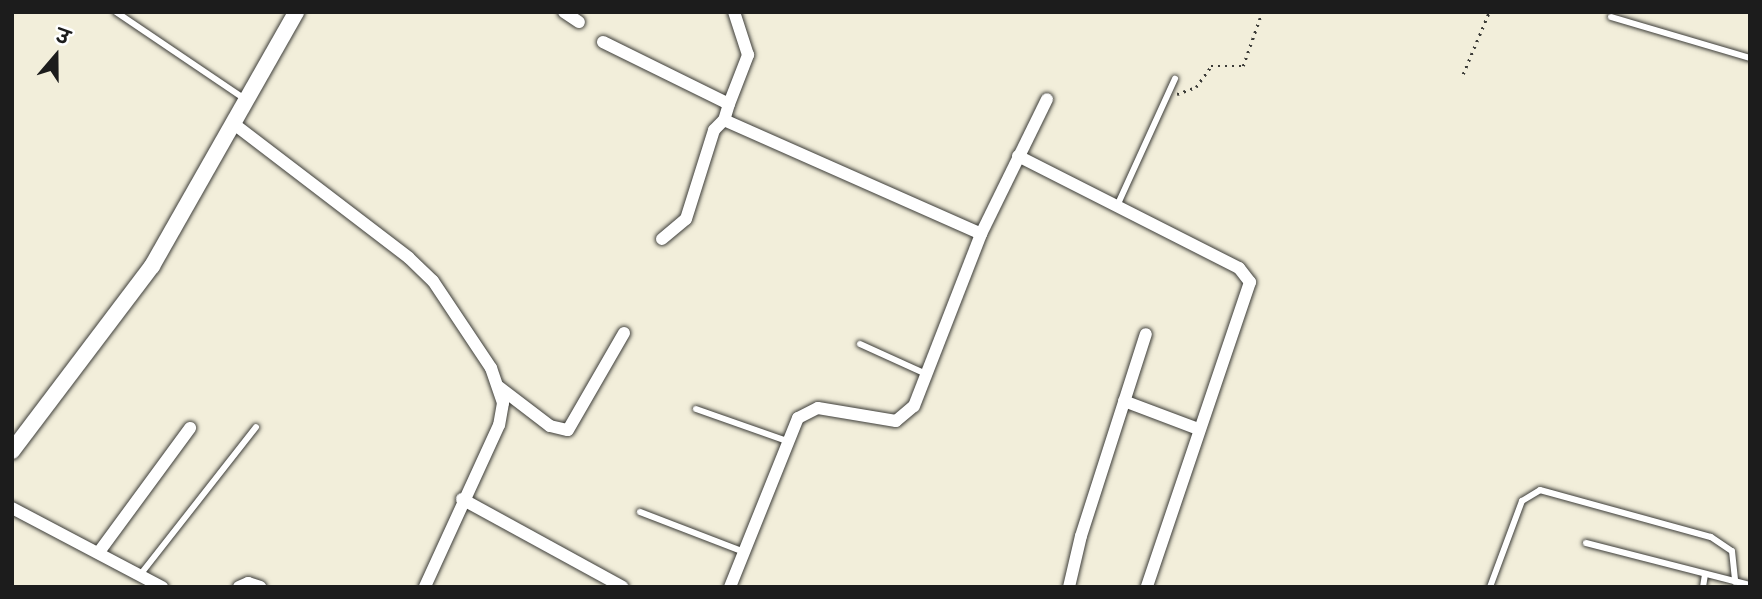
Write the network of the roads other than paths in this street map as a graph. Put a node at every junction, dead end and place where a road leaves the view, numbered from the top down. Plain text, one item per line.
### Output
1 (116, 12) edge
2 (296, 12) edge
3 (564, 12) edge
4 (734, 12) edge
5 (1611, 17) dead end
6 (579, 22) dead end
7 (603, 42) dead end
8 (1750, 58) edge
9 (1175, 79) dead end
10 (1047, 99) dead end
11 (247, 100) junction
12 (729, 104) junction
13 (724, 120) junction
14 (234, 124) junction
15 (1018, 156) junction
16 (1116, 208) junction
17 (981, 234) junction
18 (662, 239) dead end
19 (624, 333) dead end
20 (1146, 334) dead end
21 (860, 344) dead end
22 (926, 374) junction
23 (499, 387) junction
24 (1124, 401) junction
25 (696, 409) dead end
26 (256, 427) dead end
27 (190, 428) dead end
28 (1198, 429) junction
29 (787, 441) junction
30 (12, 451) edge
31 (463, 499) junction
32 (12, 508) edge
33 (640, 512) dead end
34 (1586, 543) dead end
35 (99, 552) junction
36 (744, 552) junction
37 (1705, 574) junction
38 (140, 575) junction
39 (1735, 582) junction
40 (1750, 585) edge
41 (162, 587) edge
42 (239, 587) edge
43 (260, 587) edge
44 (425, 587) edge
45 (623, 587) edge
46 (730, 587) edge
47 (1069, 587) edge
48 (1147, 587) edge
49 (1490, 587) edge
50 (1703, 587) edge

1 - 11 lane
2 - 11 street
3 - 6 street
4 - 12 street
5 - 8 lane
7 - 12 street
9 - 16 lane
10 - 15 street
11 - 14 street
12 - 13 street
13 - 17 street
13 - 18 street
14 - 23 street
14 - 30 street
15 - 16 street
15 - 17 street
16 - 28 street
17 - 22 street
19 - 23 street
20 - 24 street
21 - 22 lane
22 - 29 street
23 - 31 street
24 - 28 street
24 - 47 street
25 - 29 lane
26 - 38 lane
27 - 35 street
28 - 48 street
29 - 36 street
31 - 44 street
31 - 45 street
32 - 35 street
33 - 36 lane
34 - 37 lane
35 - 38 street
36 - 46 street
37 - 39 lane
37 - 50 lane
38 - 41 street
39 - 40 lane
39 - 49 lane
42 - 43 street

